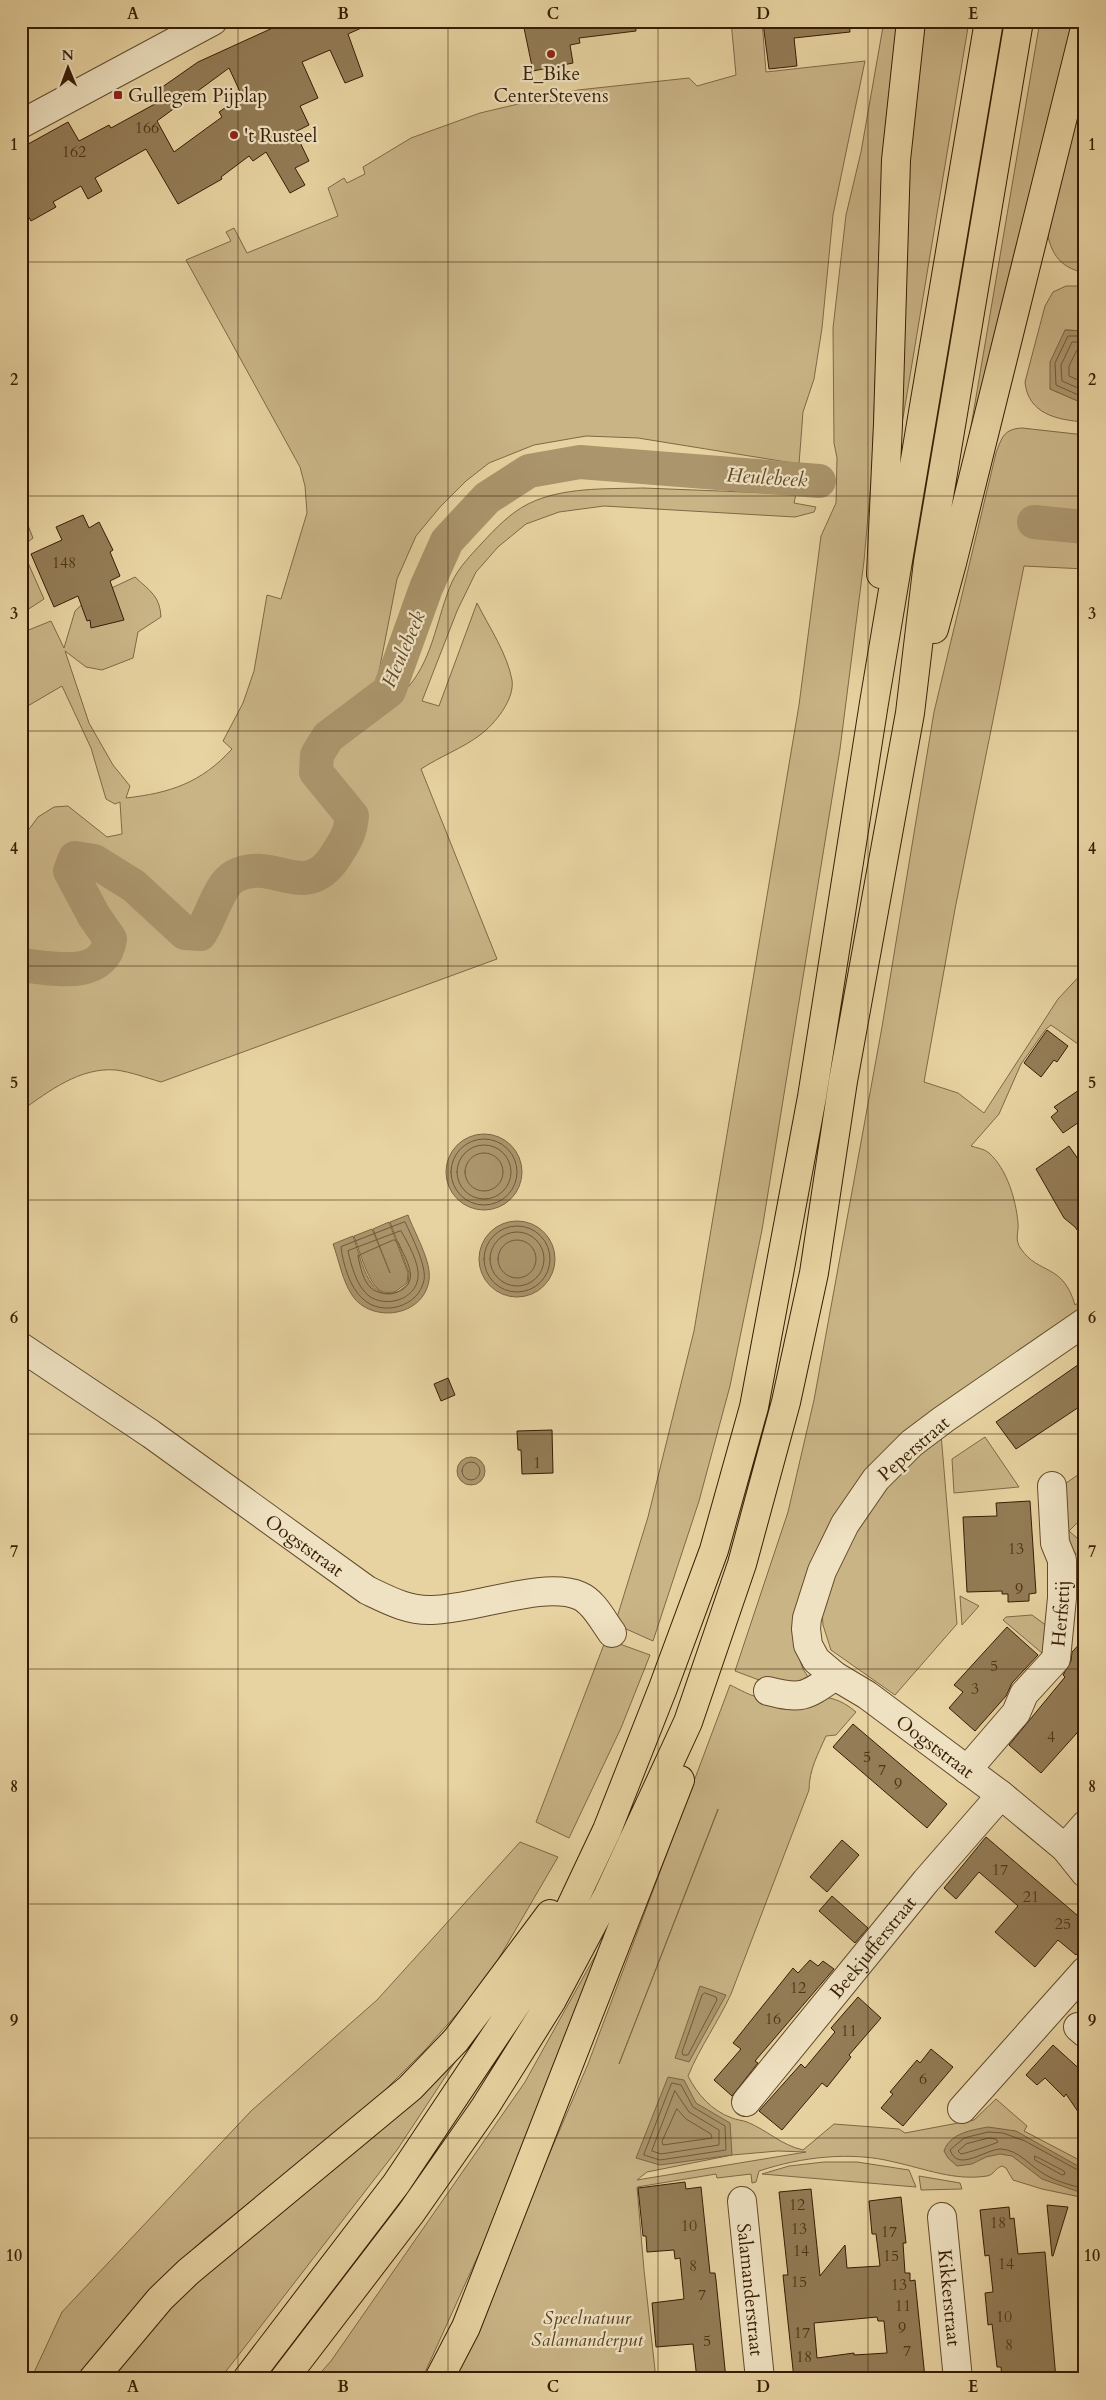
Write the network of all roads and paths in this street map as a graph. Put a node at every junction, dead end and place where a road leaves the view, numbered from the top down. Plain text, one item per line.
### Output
1 (213, 21) edge
2 (910, 21) edge
3 (988, 21) edge
4 (1019, 21) edge
5 (1085, 28) edge
6 (21, 124) edge
7 (874, 703) junction
8 (910, 713) junction
9 (1085, 1322) edge
10 (21, 1347) edge
11 (1052, 1486) dead end
12 (612, 1633) dead end
13 (835, 1676) junction
14 (768, 1691) dead end
15 (688, 1722) junction
16 (967, 1770) junction
17 (1001, 1795) junction
18 (1085, 1825) edge
19 (607, 1830) junction
20 (1065, 1848) junction
21 (1085, 1873) edge
22 (1085, 1971) edge
23 (746, 2102) dead end
24 (962, 2109) dead end
25 (742, 2201) dead end
26 (942, 2218) dead end
27 (98, 2375) edge
28 (247, 2379) edge
29 (284, 2379) edge
30 (439, 2379) edge
31 (760, 2379) edge
32 (958, 2379) edge

1 - 6 street
2 - 7 highway
3 - 7 highway
4 - 8 highway
5 - 8 highway
7 - 19 highway
8 - 15 highway
9 - 13 street, Peperstraat
10 - 12 street, Oogststraat
11 - 16 street, Herfsttij
13 - 14 street
13 - 16 street, Oogststraat
15 - 29 highway
15 - 30 highway
16 - 17 street, Oogststraat
17 - 20 street, Oogststraat
17 - 23 street, Beekjufferstraat
18 - 20 street
19 - 27 highway
19 - 28 highway
20 - 21 street, Oogststraat
22 - 24 street
25 - 31 street, Salamanderstraat
26 - 32 street, Kikkerstraat

